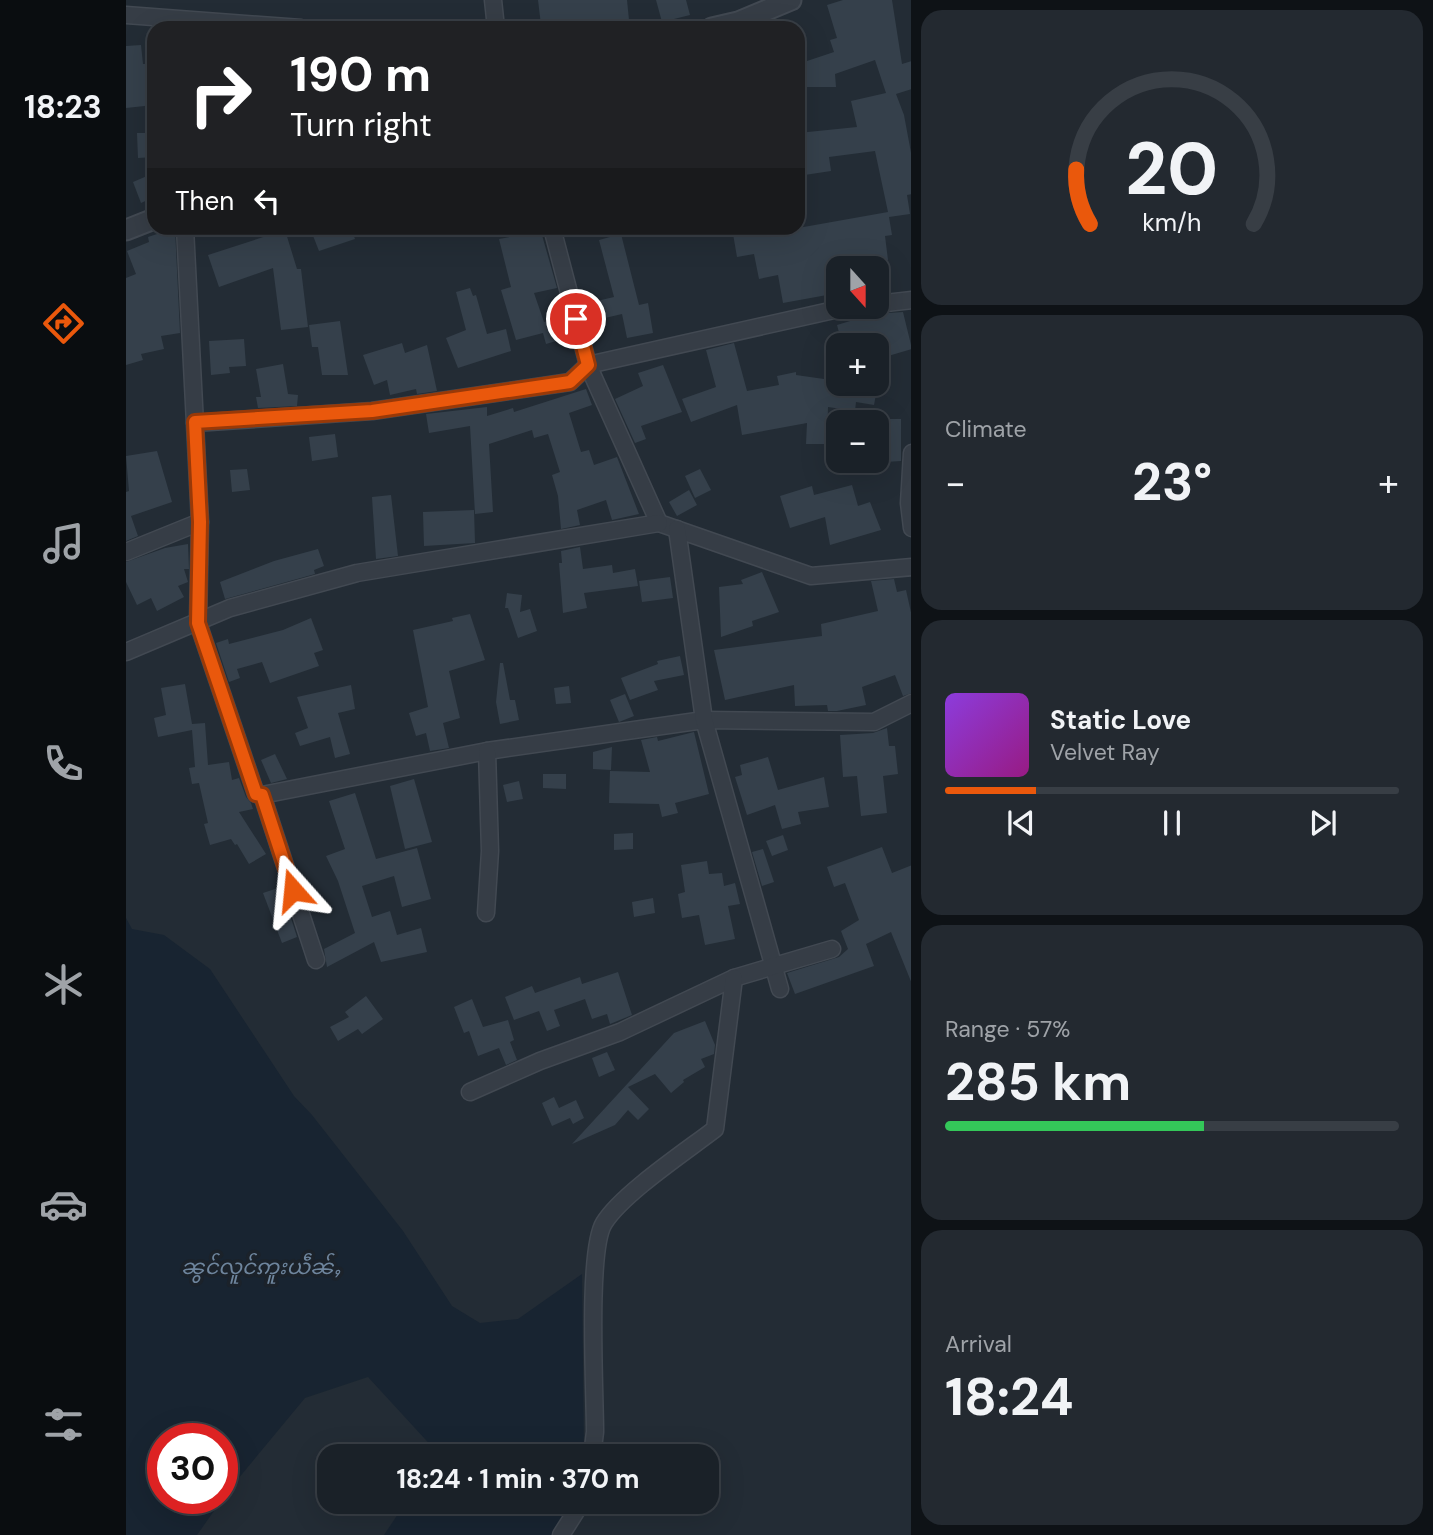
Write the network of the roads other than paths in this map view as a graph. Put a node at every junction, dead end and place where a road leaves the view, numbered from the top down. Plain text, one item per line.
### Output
1 (494, 0) edge
2 (791, 0) edge
3 (126, 15) edge
4 (207, 21) edge
5 (496, 21) edge
6 (740, 21) edge
7 (147, 222) edge
8 (126, 230) edge
9 (185, 235) edge
10 (554, 235) edge
11 (911, 300) edge
12 (889, 303) edge
13 (826, 312) edge
14 (588, 365) junction
15 (195, 422) junction
16 (911, 470) edge
17 (911, 520) edge
18 (200, 522) junction
19 (659, 523) junction
20 (677, 529) junction
21 (126, 552) edge
22 (911, 567) edge
23 (198, 623) junction
24 (126, 652) edge
25 (911, 704) edge
26 (705, 720) junction
27 (487, 751) junction
28 (262, 795) junction
29 (486, 913) dead end
30 (832, 949) dead end
31 (316, 960) dead end
32 (774, 967) junction
33 (734, 978) junction
34 (780, 989) dead end
35 (470, 1093) dead end
36 (594, 1444) edge
37 (574, 1514) edge
38 (561, 1535) edge

1 - 5 street
2 - 6 street
3 - 4 street
7 - 8 street
9 - 15 street
10 - 14 street
11 - 12 street
13 - 14 street
14 - 15 street
14 - 19 street
15 - 18 street
16 - 17 street
18 - 21 street
18 - 23 street
19 - 20 street
19 - 23 street
20 - 22 street
20 - 26 street
23 - 24 street
23 - 28 street
25 - 26 street
26 - 27 street
26 - 32 street
27 - 28 street
27 - 29 street
28 - 31 street
30 - 32 street
32 - 33 street
32 - 34 street
33 - 35 street
33 - 36 street
37 - 38 street

